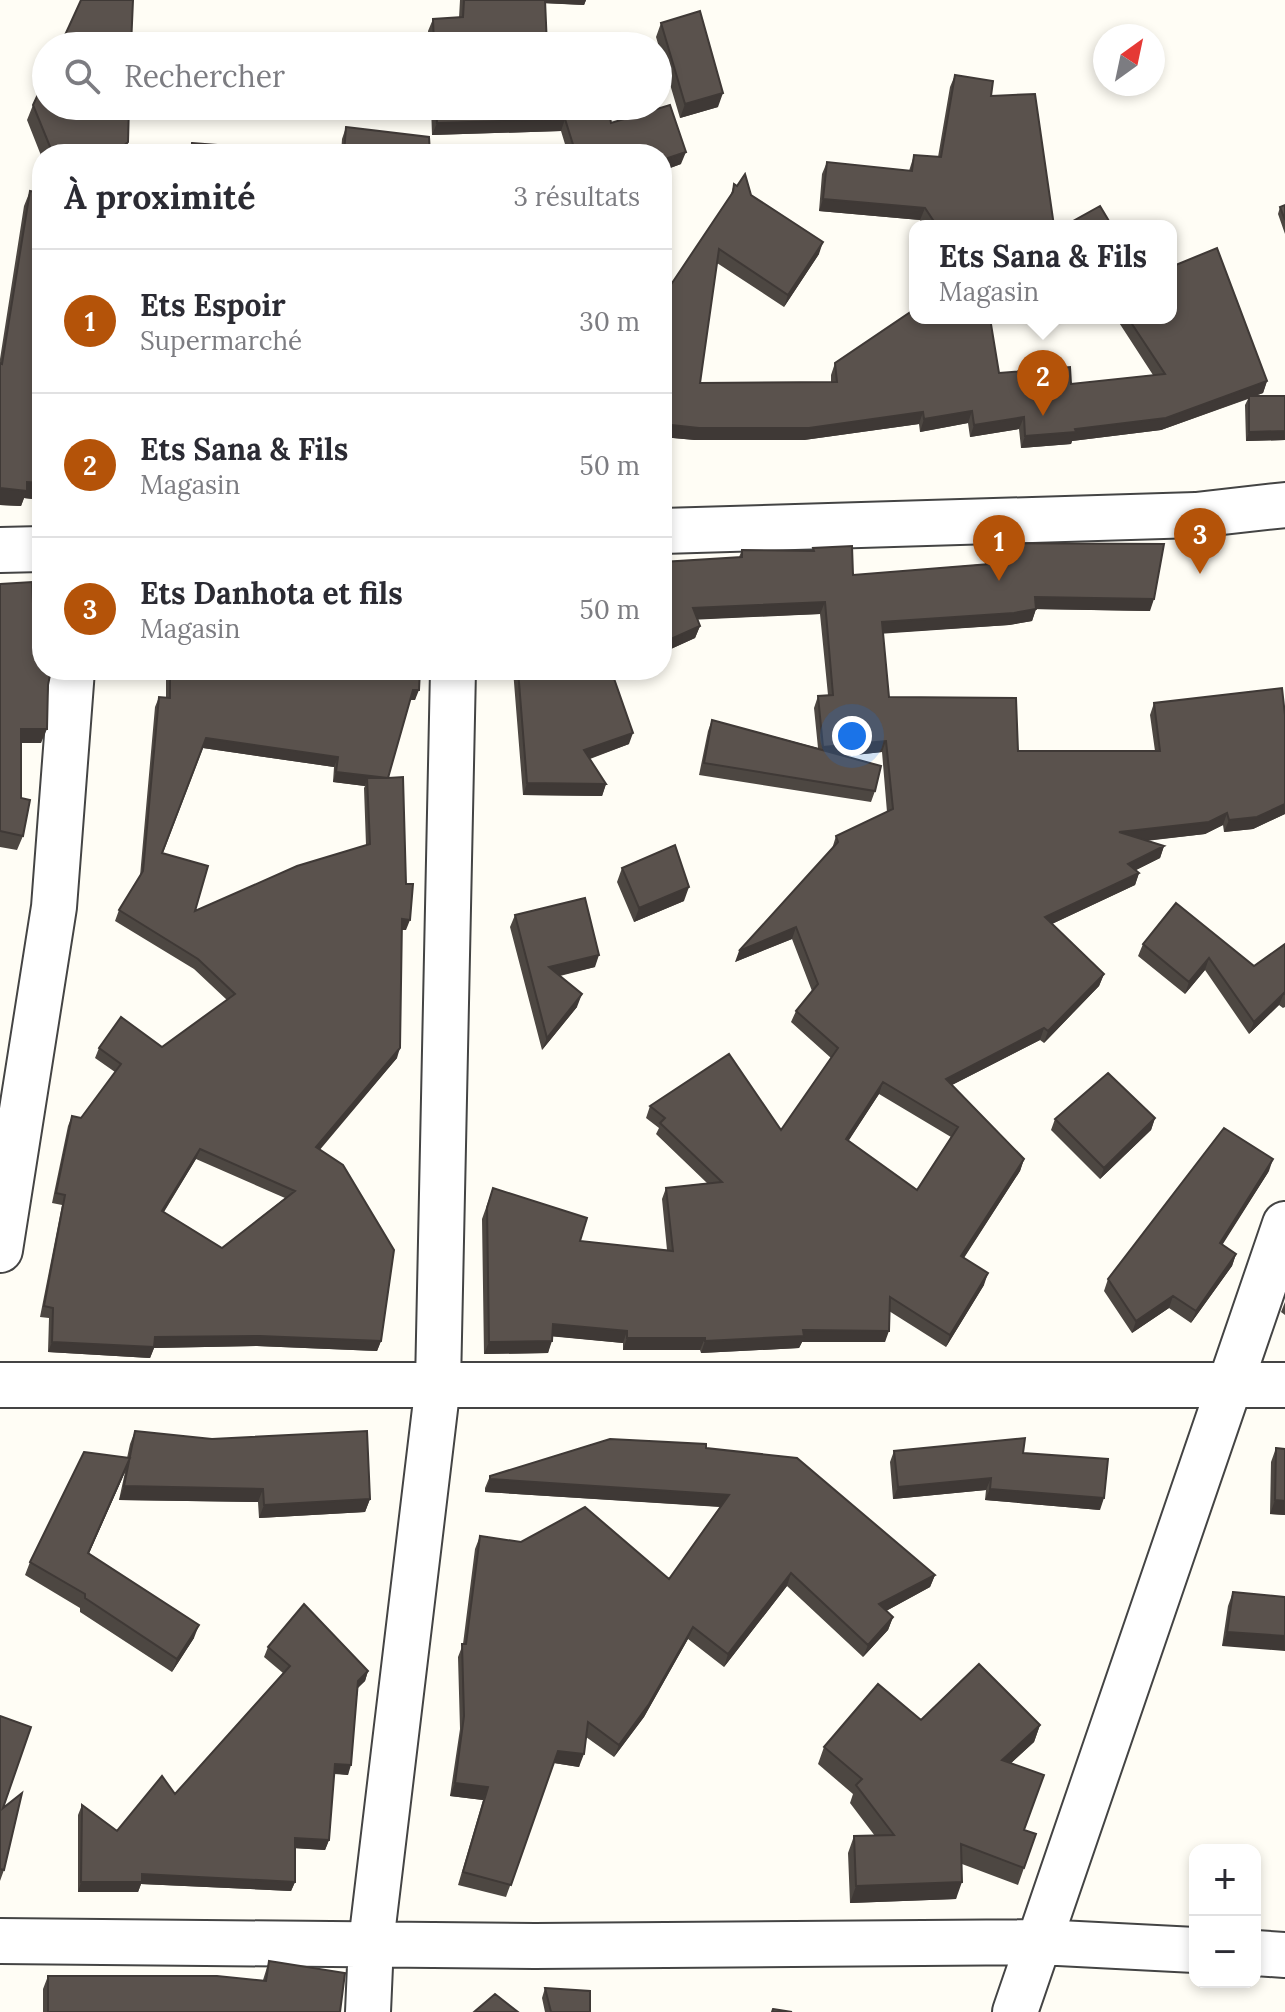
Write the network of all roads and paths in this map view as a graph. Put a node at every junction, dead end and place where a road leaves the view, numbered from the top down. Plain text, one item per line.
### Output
1 (1285, 505) edge
2 (672, 531) edge
3 (32, 549) edge
4 (0, 550) edge
5 (71, 680) edge
6 (453, 680) edge
7 (1285, 1224) edge
8 (0, 1250) edge
9 (438, 1384) junction
10 (0, 1385) edge
11 (1285, 1385) edge
12 (1232, 1386) junction
13 (0, 1941) edge
14 (1039, 1942) junction
15 (371, 1943) junction
16 (1189, 1950) edge
17 (1261, 1953) edge
18 (1285, 1955) edge
19 (368, 2012) edge
20 (1015, 2012) edge

1 - 2 street
3 - 4 street
5 - 8 street
6 - 9 street
7 - 12 street
9 - 10 street
9 - 12 street
9 - 15 street
11 - 12 street
12 - 14 street
13 - 15 street
14 - 15 street
14 - 16 street
14 - 20 street
15 - 19 street
17 - 18 street

